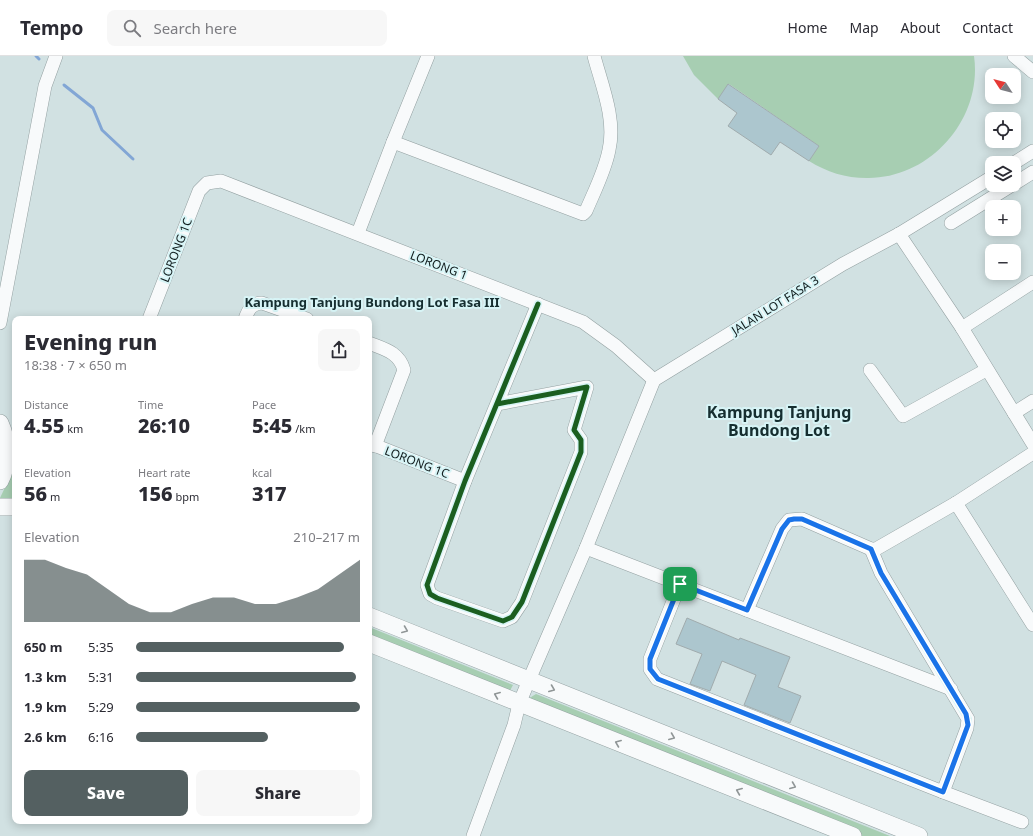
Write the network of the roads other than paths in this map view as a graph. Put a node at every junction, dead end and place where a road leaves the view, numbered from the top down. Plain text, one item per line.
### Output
1 (56, 56) edge
2 (428, 56) edge
3 (594, 56) edge
4 (1014, 56) edge
5 (1033, 72) edge
6 (393, 142) junction
7 (1033, 151) edge
8 (1021, 159) edge
9 (1033, 172) edge
10 (1021, 179) edge
11 (985, 181) edge
12 (207, 183) joint
13 (1000, 192) edge
14 (951, 223) dead end
15 (358, 233) junction
16 (899, 234) junction
17 (1033, 282) edge
18 (538, 304) junction
19 (150, 316) edge
20 (246, 316) edge
21 (299, 316) edge
22 (0, 319) edge
23 (962, 328) junction
24 (372, 344) edge
25 (870, 370) dead end
26 (986, 370) junction
27 (654, 380) junction
28 (1033, 401) edge
29 (497, 404) junction
30 (1014, 413) junction
31 (3, 431) edge
32 (1033, 444) edge
33 (372, 445) edge
34 (12, 450) edge
35 (1033, 453) edge
36 (0, 481) edge
37 (465, 481) junction
38 (956, 503) junction
39 (0, 507) edge
40 (12, 507) edge
41 (586, 548) junction
42 (871, 549) junction
43 (680, 584) junction
44 (747, 610) junction
45 (372, 617) edge
46 (1033, 625) edge
47 (372, 644) edge
48 (529, 680) junction
49 (951, 689) junction
50 (519, 704) junction
51 (943, 792) junction
52 (1022, 822) dead end
53 (473, 836) edge
54 (853, 836) edge
55 (919, 836) edge

1 - 22 street
2 - 6 street
3 - 6 street
4 - 5 street
6 - 15 street
7 - 8 street
9 - 10 street
11 - 16 street, JALAN LOT FASA 3
12 - 15 street, LORONG 1
12 - 19 street, LORONG 1C
13 - 14 street
15 - 18 street, LORONG 1
16 - 23 street
16 - 27 street, JALAN LOT FASA 3
17 - 23 street
18 - 27 street, LORONG 1
18 - 29 street
20 - 21 street
23 - 26 street
24 - 33 street
25 - 26 street
26 - 30 street
27 - 41 street
28 - 30 street
29 - 37 street
29 - 37 street
30 - 32 street
31 - 34 main road
31 - 36 main road
33 - 37 street, LORONG 1C
35 - 38 street
38 - 42 street
38 - 46 street
39 - 40 main road
41 - 43 street
41 - 48 street
42 - 44 street
42 - 49 street
43 - 44 street
43 - 51 street
44 - 49 street
45 -> 48 main road
50 -> 47 main road
48 - 50 street
48 -> 55 main road
49 - 51 street
50 - 53 street
54 -> 50 main road
51 - 52 street

